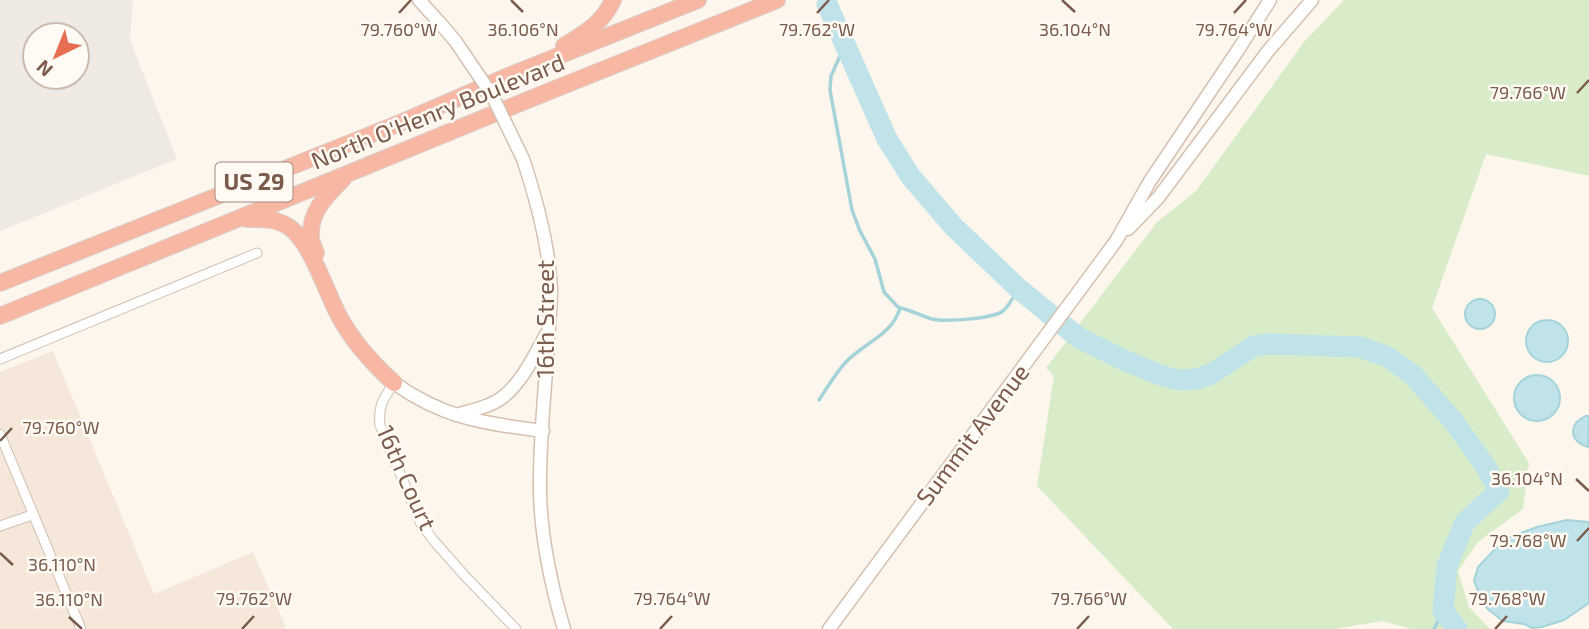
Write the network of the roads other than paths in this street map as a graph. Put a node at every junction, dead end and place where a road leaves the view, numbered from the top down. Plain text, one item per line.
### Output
1 (419, 0) edge
2 (614, 0) edge
3 (698, 0) edge
4 (777, 0) edge
5 (1270, 0) edge
6 (1312, 0) edge
7 (506, 77) junction
8 (350, 173) junction
9 (237, 219) junction
10 (1116, 242) junction
11 (257, 253) dead end
12 (0, 283) edge
13 (330, 296) junction
14 (0, 316) edge
15 (549, 329) junction
16 (0, 359) edge
17 (394, 383) junction
18 (456, 415) junction
19 (543, 430) junction
20 (0, 434) edge
21 (32, 514) junction
22 (0, 526) edge
23 (81, 629) edge
24 (516, 629) edge
25 (564, 629) edge
26 (829, 629) edge

1 - 15 main road, 16th Street, bridge
2 - 7 highway
3 - 7 highway, North O'Henry Boulevard / US 29
4 - 8 highway, North O'Henry Boulevard / US 29
5 - 10 main road, Summit Avenue
6 - 10 main road, Summit Avenue
7 - 12 highway, North O'Henry Boulevard / US 29
8 - 9 highway, North O'Henry Boulevard / US 29
8 - 13 highway
9 - 13 highway
9 - 14 highway, North O'Henry Boulevard / US 29
10 - 26 main road, Summit Avenue
11 - 16 street
13 - 17 highway
15 - 18 main road
15 - 19 main road, 16th Street
17 - 18 main road
17 - 24 street, 16th Court
18 - 19 main road
19 - 25 main road, 16th Street
20 - 21 street
21 - 22 street
21 - 23 street

